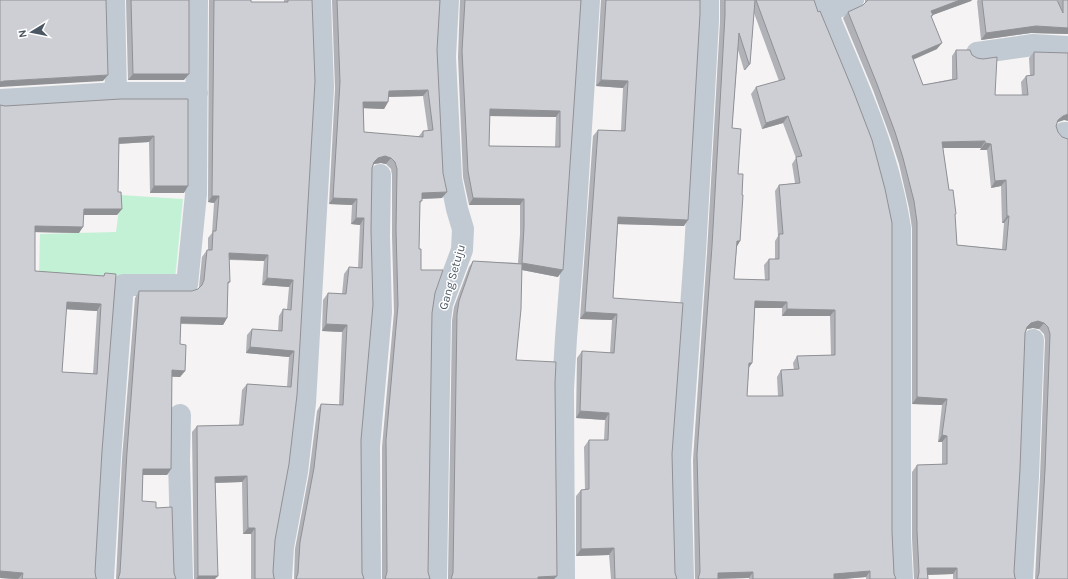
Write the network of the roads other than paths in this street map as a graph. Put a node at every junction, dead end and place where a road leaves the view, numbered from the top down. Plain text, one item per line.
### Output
1 (114, 0) edge
2 (197, 0) edge
3 (320, 0) edge
4 (448, 0) edge
5 (589, 0) edge
6 (708, 0) edge
7 (853, 0) edge
8 (824, 6) edge
9 (1068, 47) edge
10 (977, 53) dead end
11 (116, 93) junction
12 (197, 93) junction
13 (0, 100) edge
14 (380, 175) dead end
15 (1033, 340) dead end
16 (180, 415) dead end
17 (104, 579) edge
18 (182, 579) edge
19 (282, 579) edge
20 (370, 579) edge
21 (436, 579) edge
22 (564, 579) edge
23 (683, 579) edge
24 (902, 579) edge
25 (1022, 579) edge

1 - 11 street
2 - 12 street
3 - 19 street
4 - 21 street, Gang Setuju
5 - 22 street
6 - 23 street
7 - 8 street
8 - 24 street
9 - 10 street
11 - 12 street
11 - 13 street
12 - 17 street
14 - 20 street
15 - 25 street
16 - 18 street

